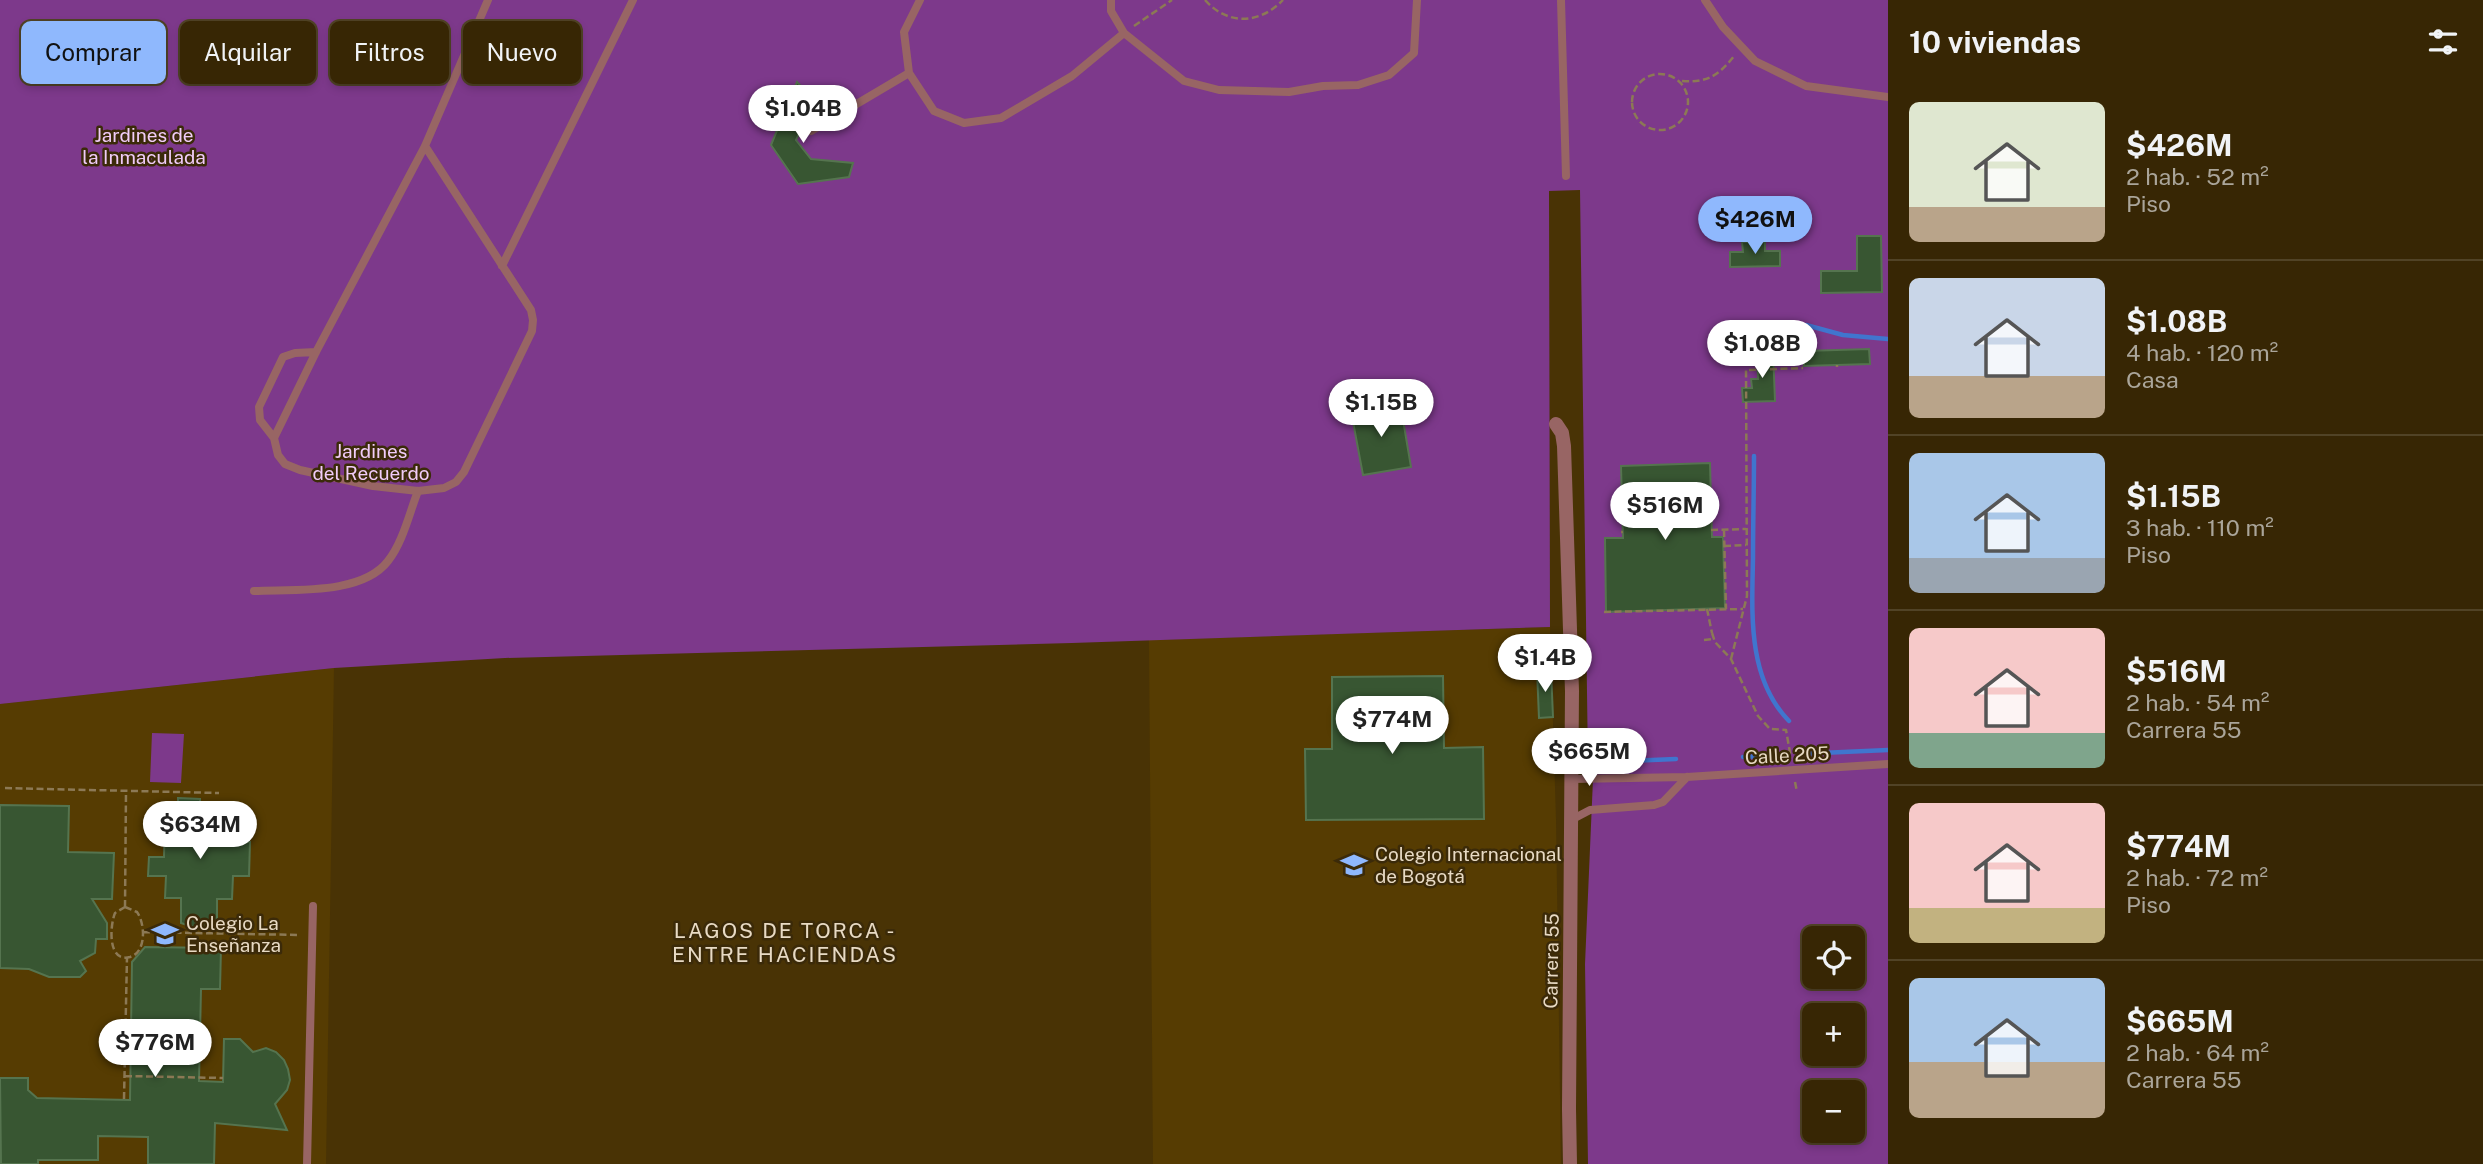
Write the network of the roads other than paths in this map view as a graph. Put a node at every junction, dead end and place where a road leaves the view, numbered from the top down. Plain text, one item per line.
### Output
1 (488, 0) edge
2 (633, 0) edge
3 (920, 0) edge
4 (1111, 0) edge
5 (1417, 0) edge
6 (1561, 0) edge
7 (1705, 0) edge
8 (1124, 33) junction
9 (909, 73) junction
10 (1888, 97) edge
11 (811, 131) dead end
12 (425, 146) junction
13 (1566, 176) dead end
14 (502, 266) junction
15 (316, 352) junction
16 (1556, 424) dead end
17 (274, 438) junction
18 (418, 492) junction
19 (254, 591) dead end
20 (1888, 764) edge
21 (1688, 778) junction
22 (1572, 779) junction
23 (1571, 820) junction
24 (313, 906) dead end
25 (307, 1164) edge
26 (1570, 1164) edge

1 - 12 lane
2 - 14 lane
3 - 9 lane
4 - 8 lane
5 - 8 lane
6 - 13 lane
7 - 10 lane
8 - 9 lane
9 - 11 lane
12 - 14 lane
12 - 15 lane
14 - 18 lane
15 - 17 lane
15 - 17 lane
16 - 22 street, Carrera 55
17 - 18 lane
18 - 19 lane
20 - 21 lane, Calle 205
21 - 22 lane, Calle 205
21 - 23 lane
22 - 23 street, Carrera 55
23 - 26 street, Carrera 55
24 - 25 lane

